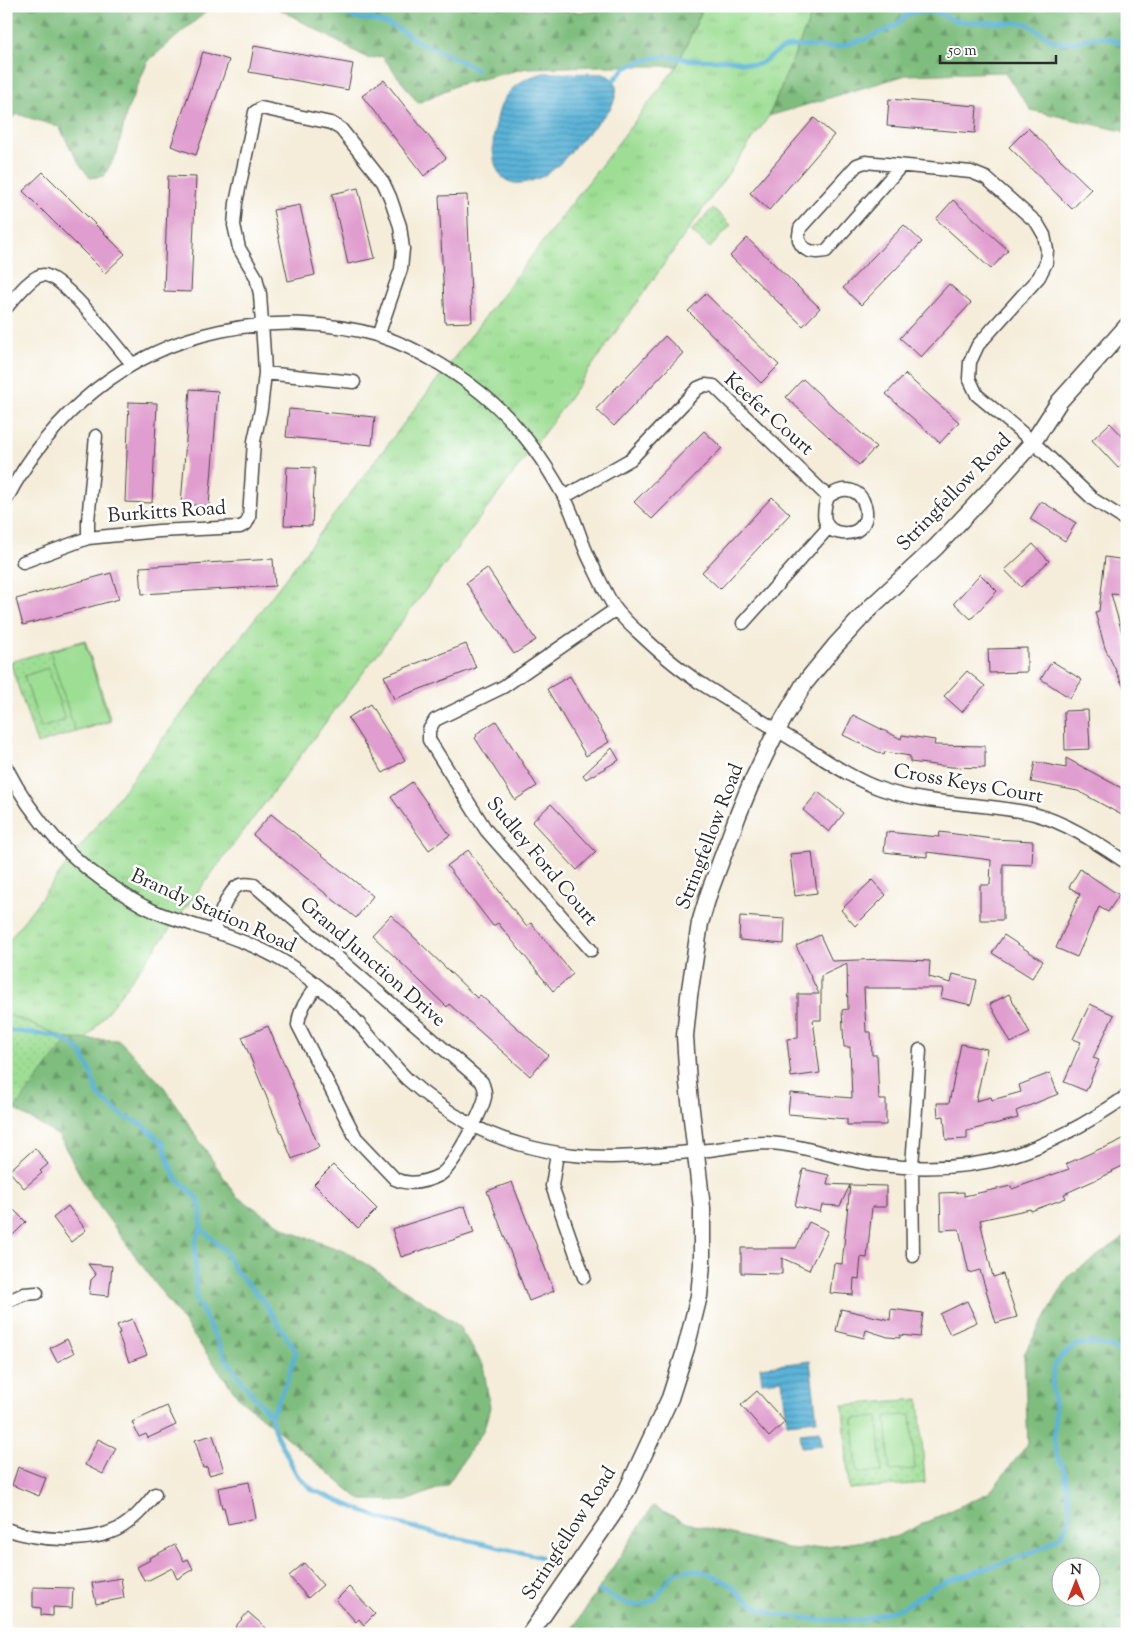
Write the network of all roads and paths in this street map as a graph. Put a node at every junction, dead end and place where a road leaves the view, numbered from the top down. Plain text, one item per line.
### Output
1 (901, 166) junction
2 (6, 308) edge
3 (262, 324) junction
4 (1127, 326) edge
5 (378, 336) junction
6 (132, 364) junction
7 (265, 373) junction
8 (354, 382) dead end
9 (96, 436) dead end
10 (1033, 442) junction
11 (564, 497) junction
12 (828, 497) junction
13 (6, 500) edge
14 (1127, 521) edge
15 (829, 527) junction
16 (88, 538) junction
17 (23, 562) dead end
18 (616, 609) junction
19 (743, 623) dead end
20 (777, 730) junction
21 (6, 767) edge
22 (1127, 863) edge
23 (213, 931) junction
24 (591, 950) dead end
25 (317, 986) junction
26 (920, 1050) dead end
27 (1127, 1096) edge
28 (473, 1126) junction
29 (696, 1151) junction
30 (557, 1152) junction
31 (912, 1166) junction
32 (912, 1256) dead end
33 (584, 1277) dead end
34 (37, 1293) dead end
35 (6, 1302) edge
36 (154, 1494) dead end
37 (6, 1529) edge
38 (530, 1634) edge

1 - 1 street
1 - 10 street
2 - 6 street
3 - 5 street
3 - 5 street, Burkitts Road
3 - 6 street
3 - 7 street, Burkitts Road
4 - 10 main road, Stringfellow Road
5 - 11 street
6 - 13 street
7 - 8 street
7 - 16 street, Burkitts Road
9 - 16 street, Burkitts Road
10 - 14 street
10 - 20 main road, Stringfellow Road
11 - 12 street, Keefer Court
11 - 18 street
12 - 15 street
12 - 15 street
15 - 19 street
16 - 17 street, Burkitts Road
18 - 20 street
18 - 24 street, Sudley Ford Court
20 - 22 street, Cross Keys Court
20 - 29 main road, Stringfellow Road
21 - 23 street, Brandy Station Road
23 - 25 street, Brandy Station Road
23 - 28 street, Grand Junction Drive
25 - 28 street, Brandy Station Road
25 - 28 street, Grand Junction Drive
26 - 31 street
27 - 31 street, Brandy Station Road
28 - 30 street, Brandy Station Road
29 - 30 street, Brandy Station Road
29 - 31 street, Brandy Station Road
29 - 38 main road, Stringfellow Road
30 - 33 street
31 - 32 street
34 - 35 street
36 - 37 street

